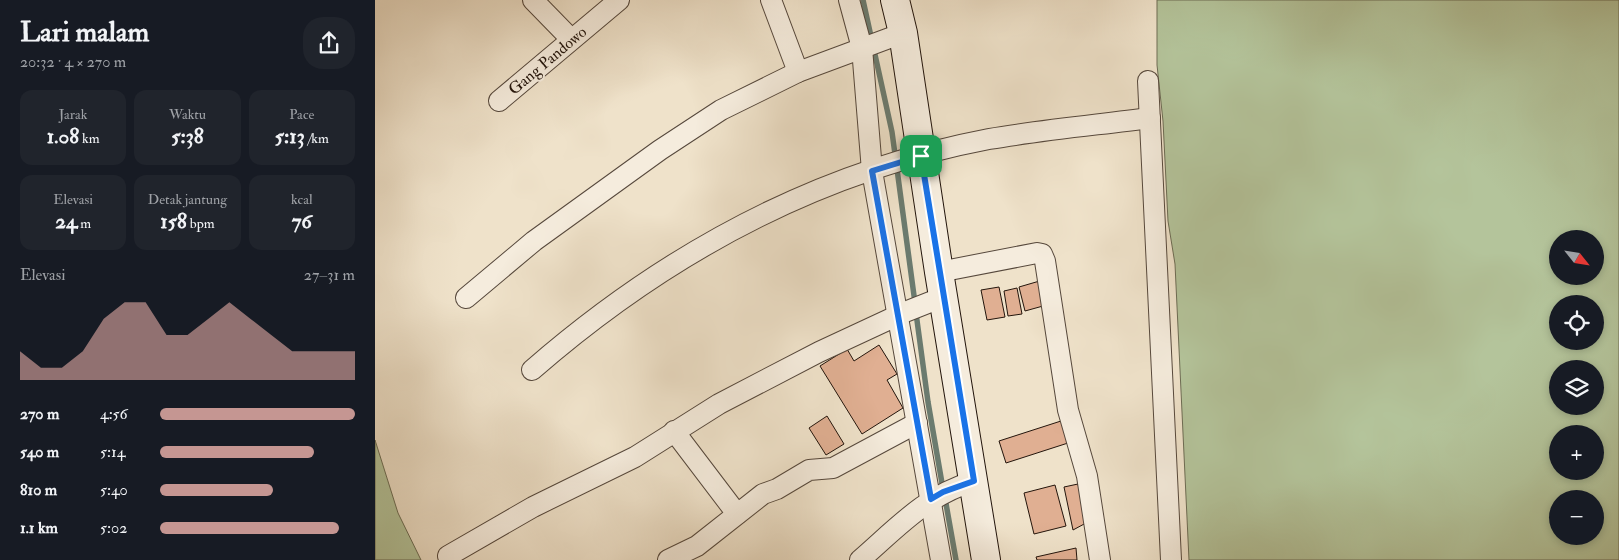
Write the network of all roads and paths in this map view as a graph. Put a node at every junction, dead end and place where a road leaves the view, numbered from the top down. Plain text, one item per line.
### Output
1 (533, 0) edge
2 (619, 0) edge
3 (771, 0) edge
4 (849, 0) edge
5 (895, 0) edge
6 (571, 39) junction
7 (881, 41) junction
8 (798, 72) junction
9 (1148, 81) dead end
10 (499, 101) dead end
11 (1150, 118) junction
12 (916, 157) junction
13 (880, 168) junction
14 (937, 290) junction
15 (466, 298) dead end
16 (901, 314) junction
17 (532, 370) dead end
18 (917, 423) junction
19 (674, 431) junction
20 (952, 489) junction
21 (737, 514) junction
22 (448, 556) dead end
23 (668, 560) edge
24 (860, 560) edge
25 (941, 560) edge
26 (986, 560) edge
27 (1100, 560) edge
28 (1171, 560) edge

1 - 6 street
2 - 6 street, Gang Pandowo
3 - 8 street
4 - 7 street
5 - 7 street
6 - 10 street, Gang Pandowo
7 - 8 street
7 - 12 street
7 - 13 street
8 - 15 street
9 - 11 street
11 - 12 street
11 - 28 street
12 - 13 street
12 - 14 street
13 - 16 street
13 - 17 street
14 - 16 street
14 - 20 street
14 - 27 street
16 - 18 street
16 - 19 street
18 - 20 street
18 - 21 street
19 - 21 street
19 - 22 street
20 - 24 street
20 - 25 street
20 - 26 street
21 - 23 street

